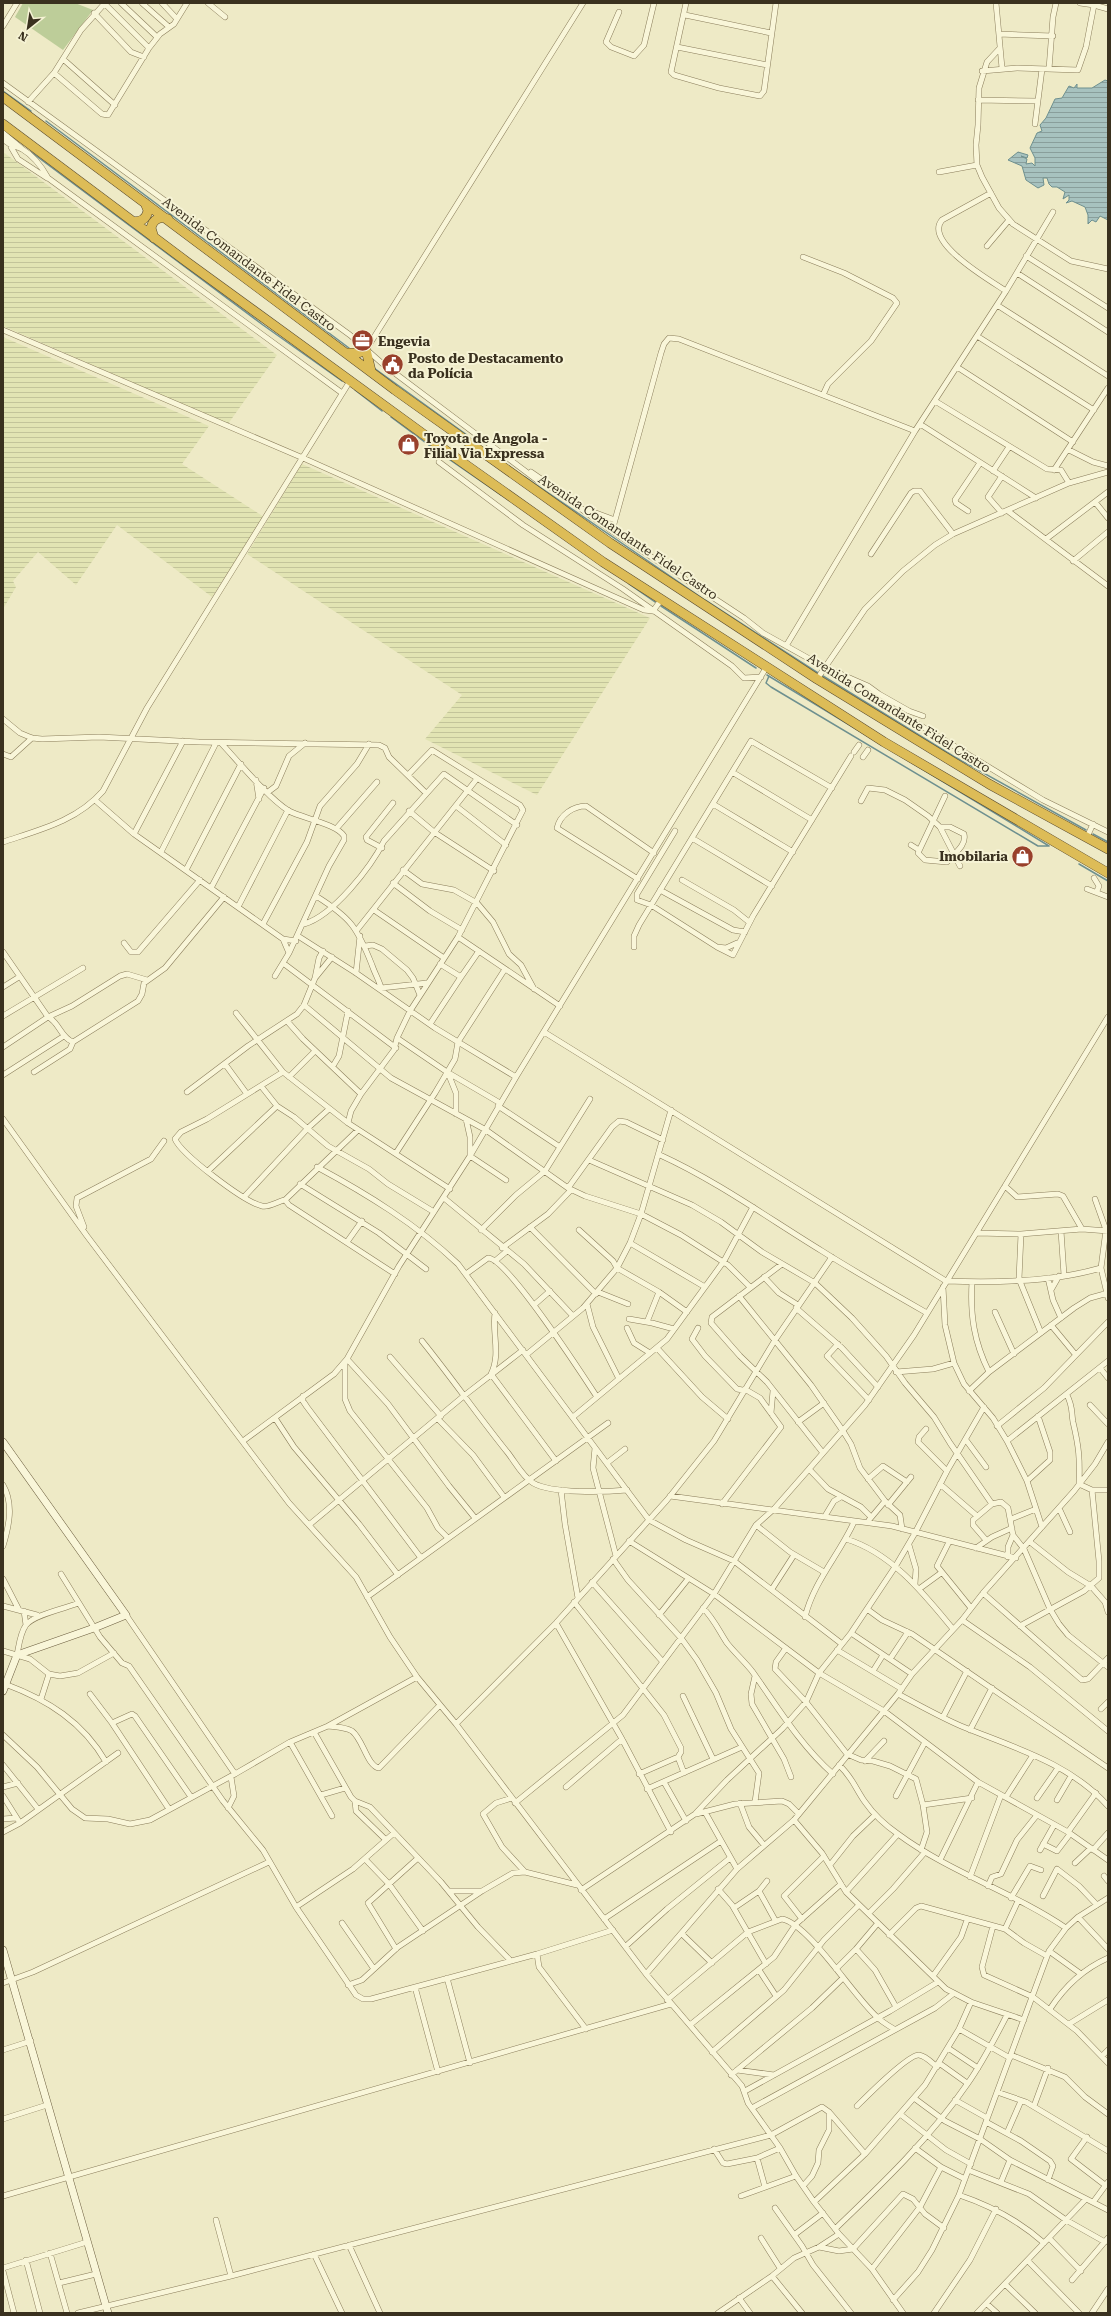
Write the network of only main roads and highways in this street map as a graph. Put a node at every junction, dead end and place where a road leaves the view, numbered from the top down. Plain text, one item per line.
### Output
1 (3, 97) edge
2 (3, 124) edge
3 (145, 203) junction
4 (168, 219) junction
5 (132, 221) junction
6 (154, 238) junction
7 (346, 352) junction
8 (372, 372) junction
9 (1108, 849) edge
10 (1108, 873) edge

1 - 3 highway, Avenida Comandante Fidel Castro
2 - 5 highway
3 - 4 highway, Avenida Comandante Fidel Castro
3 - 5 highway
4 - 6 highway
4 - 7 highway, Avenida Comandante Fidel Castro
5 - 6 highway
6 - 10 highway
7 - 8 highway, Avenida Comandante Fidel Castro
7 - 8 highway
8 - 9 highway, Avenida Comandante Fidel Castro

